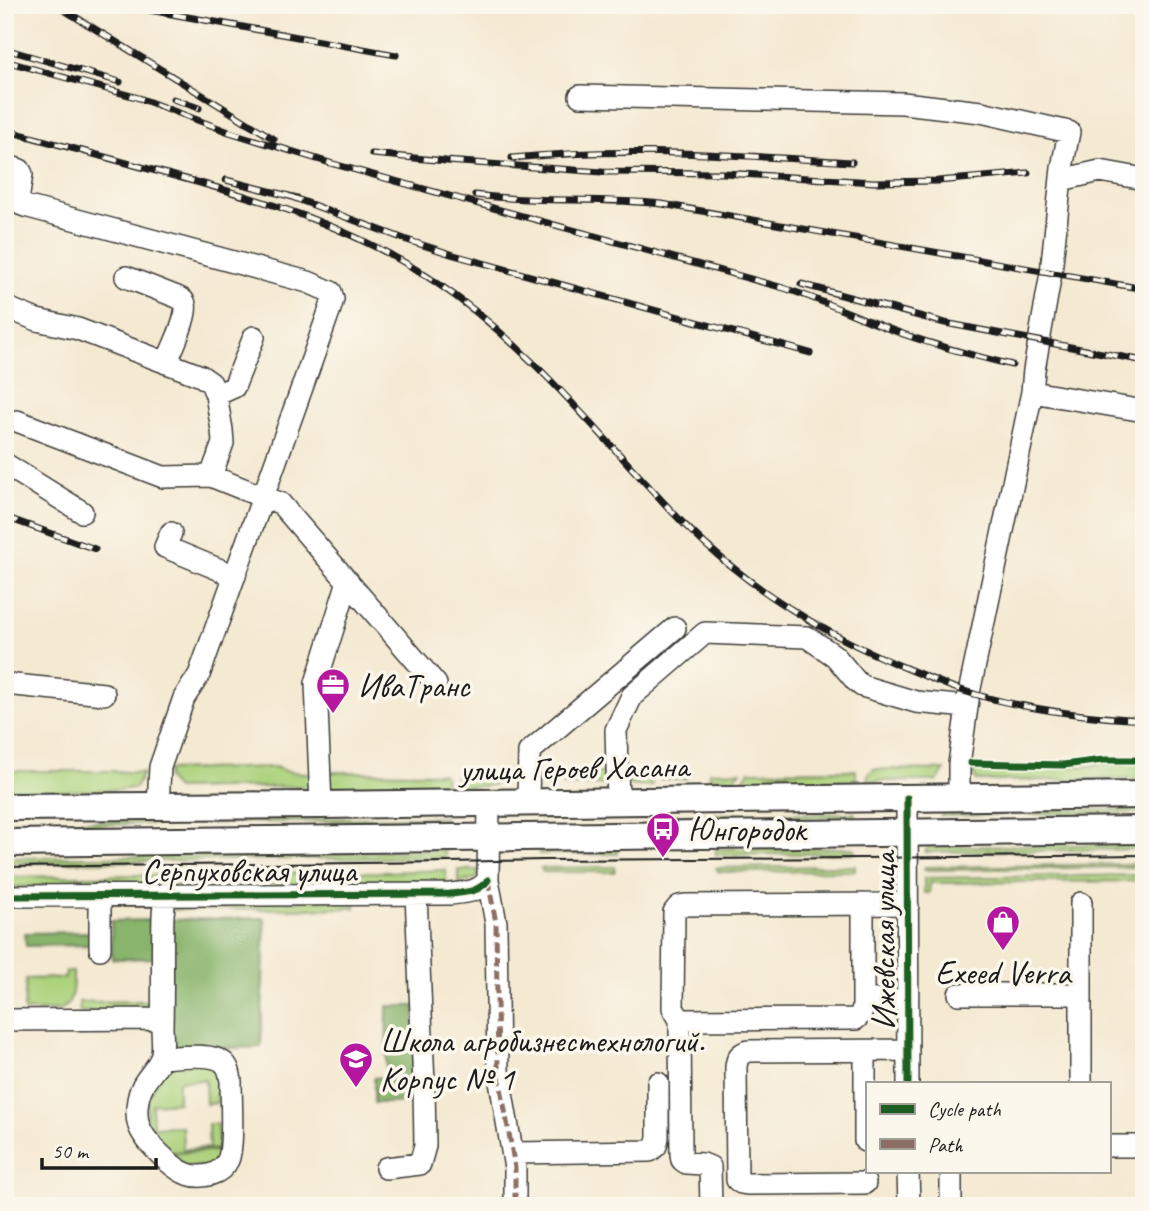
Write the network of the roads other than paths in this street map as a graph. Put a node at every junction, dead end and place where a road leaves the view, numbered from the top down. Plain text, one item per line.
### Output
1 (580, 96) dead end
2 (5, 166) edge
3 (1144, 179) edge
4 (1061, 180) junction
5 (126, 277) dead end
6 (5, 307) edge
7 (254, 337) dead end
8 (166, 363) junction
9 (1032, 392) junction
10 (216, 395) junction
11 (1144, 411) edge
12 (17, 421) dead end
13 (5, 464) edge
14 (211, 477) junction
15 (263, 497) junction
16 (82, 512) dead end
17 (171, 533) dead end
18 (234, 576) junction
19 (348, 581) junction
20 (676, 628) dead end
21 (5, 684) edge
22 (436, 684) dead end
23 (104, 694) dead end
24 (967, 707) junction
25 (1144, 795) edge
26 (959, 798) junction
27 (907, 799) junction
28 (618, 802) junction
29 (489, 803) junction
30 (528, 803) junction
31 (321, 805) junction
32 (5, 807) edge
33 (158, 807) junction
34 (1144, 830) edge
35 (907, 832) junction
36 (488, 837) junction
37 (5, 843) edge
38 (488, 880) junction
39 (100, 894) junction
40 (165, 894) junction
41 (416, 894) junction
42 (5, 896) edge
43 (1081, 902) dead end
44 (863, 904) junction
45 (908, 906) junction
46 (100, 949) dead end
47 (959, 994) dead end
48 (1081, 994) junction
49 (863, 1000) junction
50 (907, 1000) junction
51 (162, 1019) junction
52 (5, 1020) edge
53 (680, 1020) junction
54 (865, 1051) junction
55 (908, 1051) junction
56 (162, 1058) junction
57 (908, 1082) edge
58 (1081, 1082) edge
59 (658, 1083) dead end
60 (865, 1141) dead end
61 (1110, 1146) edge
62 (1144, 1146) edge
63 (513, 1153) junction
64 (386, 1168) dead end
65 (908, 1172) edge
66 (951, 1172) edge
67 (866, 1183) dead end
68 (515, 1206) edge
69 (711, 1206) edge
70 (909, 1206) edge
71 (951, 1206) edge

1 - 4 street
2 - 15 street
3 - 4 street
4 - 9 street
5 - 8 street
6 - 8 street
7 - 10 street
8 - 10 street
9 - 11 street
9 - 24 street
10 - 14 street
12 - 14 street
13 - 16 street
14 - 15 street
15 - 18 street
15 - 19 street
17 - 18 street
18 - 33 street
19 - 22 street
19 - 31 street
20 - 30 street
21 - 23 street
24 - 26 street
24 - 28 street
25 - 26 main road, улица Героев Хасана
26 - 27 main road, улица Героев Хасана
27 - 28 main road, улица Героев Хасана
27 - 35 street, Ижевская улица
28 - 30 main road, улица Героев Хасана
29 - 30 main road, улица Героев Хасана
29 - 31 main road, улица Героев Хасана
29 - 36 street
31 - 33 main road, улица Героев Хасана
32 - 33 main road, улица Героев Хасана
34 - 35 main road, улица Героев Хасана
35 - 36 main road, улица Героев Хасана
35 - 45 street, Ижевская улица
36 - 37 main road, улица Героев Хасана
36 - 38 street
38 - 41 street, Серпуховская улица
38 - 63 street
39 - 40 street, Серпуховская улица
39 - 42 street, Серпуховская улица
39 - 46 street
40 - 41 street, Серпуховская улица
40 - 51 street
41 - 64 street
43 - 48 street
44 - 45 street
44 - 49 street
44 - 53 street
45 - 50 street, Ижевская улица
47 - 48 street
48 - 58 street
49 - 50 street
49 - 53 street
50 - 55 street, Ижевская улица
51 - 52 street
51 - 56 street
53 - 69 street
54 - 55 street
54 - 60 street
54 - 67 street
55 - 57 street, Ижевская улица
56 - 56 street
59 - 63 street
61 - 62 street
63 - 68 street
65 - 70 street
66 - 71 street

